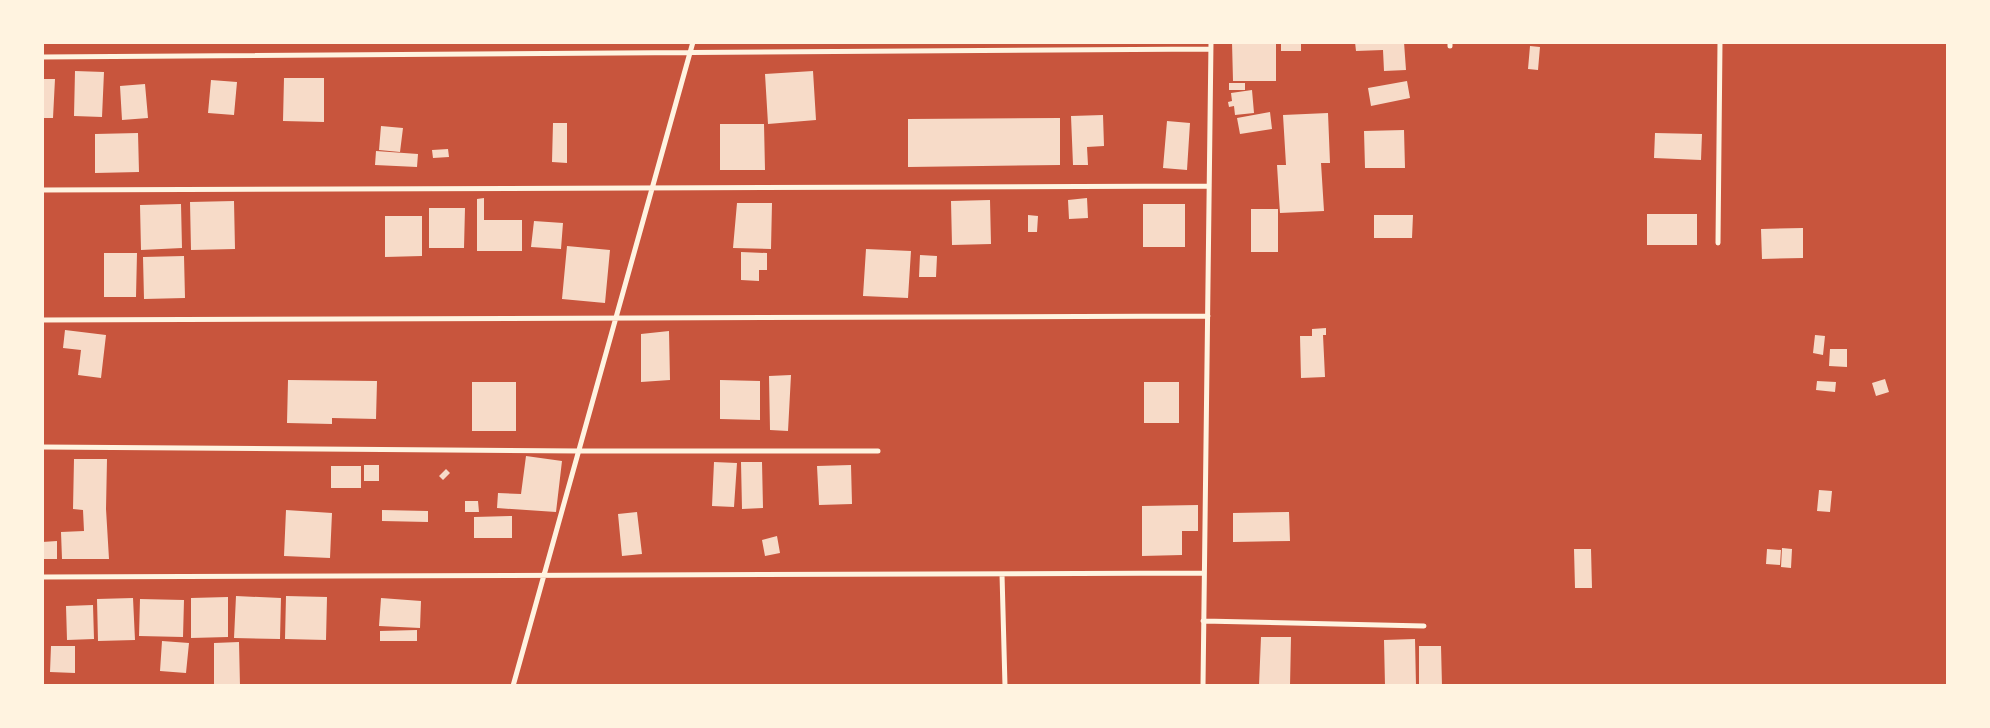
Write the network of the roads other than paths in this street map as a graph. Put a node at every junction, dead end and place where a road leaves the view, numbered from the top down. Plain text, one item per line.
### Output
1 (693, 42) edge
2 (1211, 42) edge
3 (1720, 42) edge
4 (1211, 49) junction
5 (690, 53) junction
6 (42, 58) edge
7 (1209, 186) junction
8 (652, 188) junction
9 (42, 190) edge
10 (1718, 243) dead end
11 (1208, 316) junction
12 (616, 318) junction
13 (42, 320) edge
14 (42, 447) edge
15 (579, 451) junction
16 (878, 451) dead end
17 (1204, 573) junction
18 (1002, 574) junction
19 (544, 576) junction
20 (42, 577) edge
21 (1204, 621) junction
22 (1424, 626) dead end
23 (513, 686) edge
24 (1005, 686) edge
25 (1203, 686) edge

1 - 5 street
2 - 4 street
3 - 10 street
4 - 5 street
4 - 7 street
5 - 6 street
5 - 8 street
7 - 8 street
7 - 11 street
8 - 9 street
8 - 12 street
11 - 12 street
11 - 17 street
12 - 13 street
12 - 15 street
14 - 15 street
15 - 16 street
15 - 19 street
17 - 18 street
17 - 21 street
18 - 19 street
18 - 24 street
19 - 20 street
19 - 23 street
21 - 22 street
21 - 25 street

